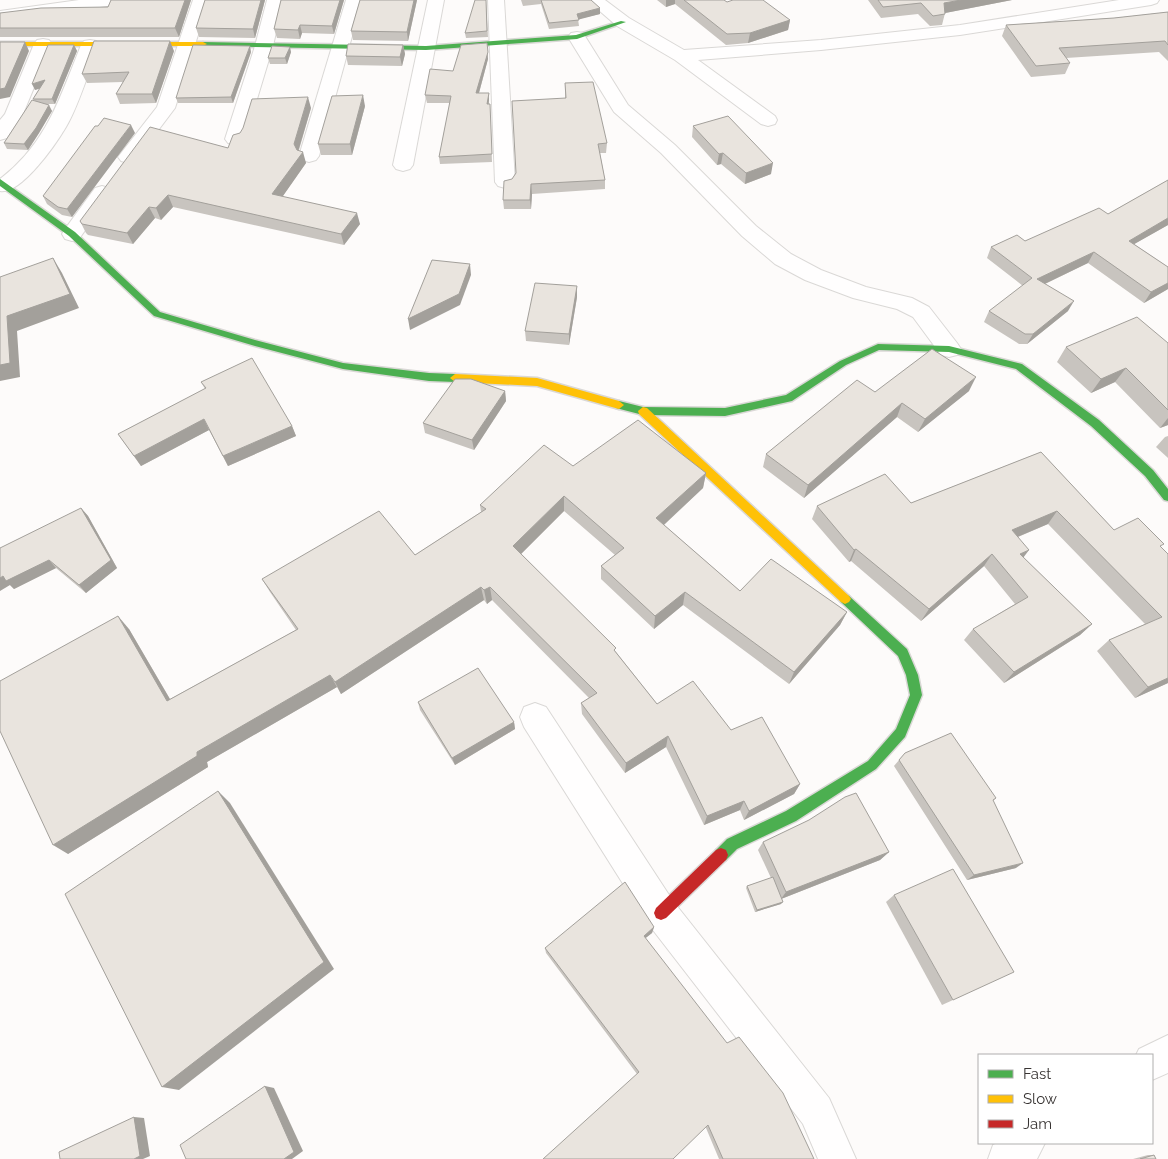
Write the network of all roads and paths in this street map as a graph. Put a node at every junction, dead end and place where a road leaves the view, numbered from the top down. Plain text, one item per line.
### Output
1 (114, 0) edge
2 (201, 0) edge
3 (275, 0) edge
4 (354, 0) edge
5 (436, 0) edge
6 (496, 0) edge
7 (595, 0) edge
8 (1151, 0) edge
9 (90, 2) edge
10 (0, 16) edge
11 (623, 22) junction
12 (578, 37) junction
13 (499, 43) junction
14 (0, 44) edge
15 (43, 44) junction
16 (188, 44) junction
17 (90, 45) junction
18 (264, 46) junction
19 (340, 46) junction
20 (426, 48) junction
21 (681, 56) junction
22 (768, 120) dead end
23 (0, 134) edge
24 (235, 138) edge
25 (309, 156) dead end
26 (403, 165) dead end
27 (505, 182) edge
28 (2, 184) edge
29 (72, 234) junction
30 (949, 349) junction
31 (642, 411) junction
32 (1168, 497) edge
33 (535, 717) dead end
34 (661, 912) junction
35 (1168, 1053) edge
36 (1153, 1061) edge
37 (1025, 1144) edge
38 (837, 1159) edge
39 (1007, 1159) edge

1 - 9 street
2 - 16 street
3 - 18 street
4 - 19 street
5 - 20 street
6 - 13 street
7 - 11 street
8 - 21 street
9 - 10 street
11 - 12 street
11 - 21 street
12 - 13 street
12 - 30 street
13 - 20 street
13 - 27 street
14 - 15 street
15 - 17 street
15 - 23 street
16 - 17 street
16 - 18 street
16 - 29 street
17 - 28 street
18 - 19 street
18 - 24 street
19 - 20 street
19 - 25 street
20 - 26 street
21 - 22 street
28 - 29 street
29 - 31 street
30 - 31 street
30 - 32 street
31 - 34 street
33 - 34 street
34 - 38 street
35 - 36 street
37 - 39 street

